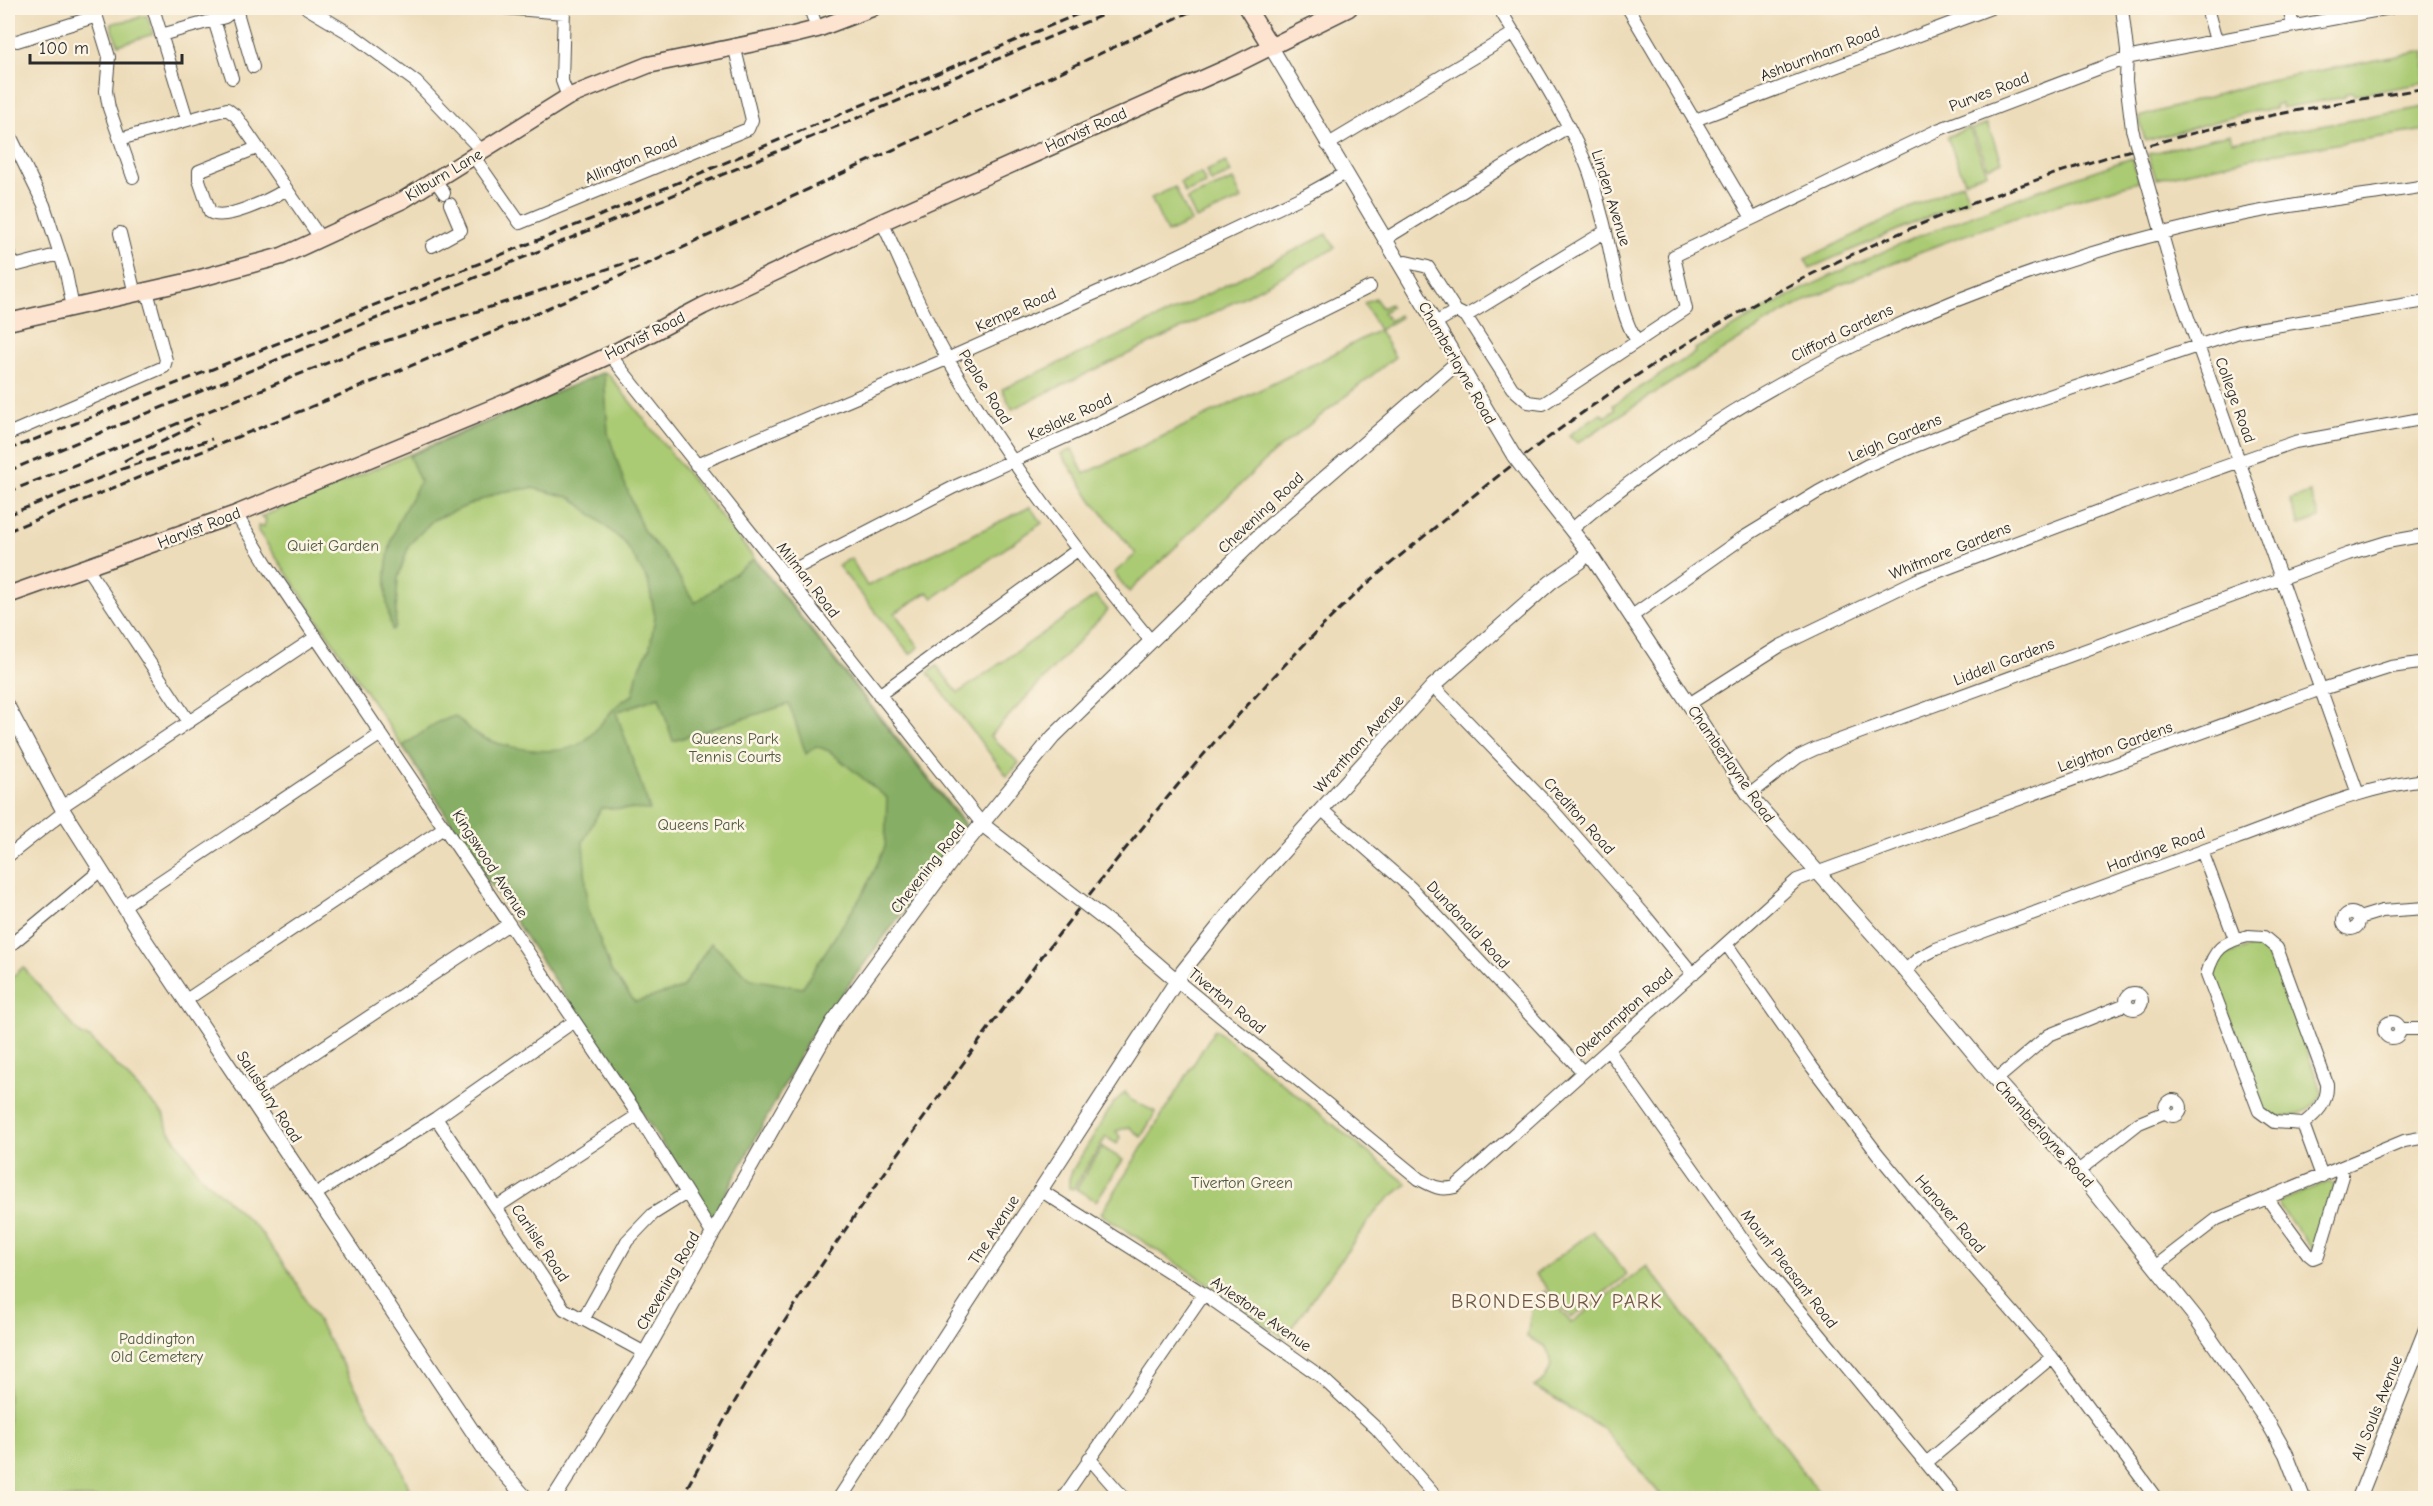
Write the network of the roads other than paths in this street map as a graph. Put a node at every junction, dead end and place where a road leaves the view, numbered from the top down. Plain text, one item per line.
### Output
1 (153, 8) edge
2 (237, 8) edge
3 (307, 8) edge
4 (504, 8) edge
5 (810, 8) edge
6 (872, 8) edge
7 (1247, 8) edge
8 (1348, 8) edge
9 (1500, 8) edge
10 (1991, 8) edge
11 (2122, 8) edge
12 (2207, 8) edge
13 (2289, 8) edge
14 (2390, 8) edge
15 (1634, 9) edge
16 (564, 10) edge
17 (2367, 10) edge
18 (95, 12) edge
19 (214, 20) junction
20 (2293, 26) junction
21 (817, 29) junction
22 (1514, 33) junction
23 (161, 34) junction
24 (17, 40) dead end
25 (2216, 41) junction
26 (734, 45) junction
27 (1270, 47) junction
28 (2127, 59) junction
29 (253, 67) dead end
30 (232, 78) dead end
31 (568, 97) junction
32 (187, 119) junction
33 (1695, 120) junction
34 (1568, 127) junction
35 (8, 131) edge
36 (120, 139) junction
37 (1326, 145) junction
38 (257, 148) junction
39 (478, 155) junction
40 (1344, 174) junction
41 (133, 177) dead end
42 (2426, 186) edge
43 (285, 190) junction
44 (443, 193) junction
45 (1752, 218) junction
46 (882, 222) junction
47 (1606, 231) junction
48 (120, 233) dead end
49 (2161, 234) junction
50 (1384, 239) junction
51 (321, 240) junction
52 (432, 246) dead end
53 (8, 249) edge
54 (60, 254) junction
55 (1400, 265) junction
56 (1370, 288) dead end
57 (141, 293) junction
58 (2426, 301) edge
59 (73, 308) junction
60 (1461, 314) junction
61 (8, 322) edge
62 (1435, 323) junction
63 (1638, 341) junction
64 (2198, 345) junction
65 (610, 355) junction
66 (947, 359) junction
67 (1457, 363) junction
68 (2426, 418) edge
69 (8, 434) edge
70 (1013, 462) junction
71 (2240, 462) junction
72 (696, 465) junction
73 (236, 514) junction
74 (1571, 530) junction
75 (2426, 535) edge
76 (1076, 551) junction
77 (1588, 551) junction
78 (87, 568) junction
79 (783, 575) junction
80 (2281, 578) junction
81 (8, 595) edge
82 (1632, 616) junction
83 (316, 637) junction
84 (1150, 641) junction
85 (2426, 662) edge
86 (1433, 687) junction
87 (2321, 690) junction
88 (879, 695) junction
89 (1689, 704) junction
90 (9, 717) edge
91 (189, 722) junction
92 (381, 734) junction
93 (2426, 780) edge
94 (2358, 794) junction
95 (1749, 795) junction
96 (1321, 809) junction
97 (63, 810) junction
98 (983, 825) junction
99 (445, 827) junction
100 (2202, 851) junction
101 (8, 856) edge
102 (101, 870) junction
103 (1819, 872) junction
104 (125, 905) junction
105 (2426, 908) edge
106 (2359, 918) dead end
107 (509, 924) junction
108 (2235, 939) junction
109 (1727, 945) junction
110 (8, 946) edge
111 (1905, 971) junction
112 (1692, 974) junction
113 (1176, 980) junction
114 (186, 1000) junction
115 (2126, 1004) dead end
116 (573, 1022) junction
117 (2400, 1029) dead end
118 (2426, 1029) edge
119 (1609, 1051) junction
120 (1583, 1072) junction
121 (1996, 1080) junction
122 (248, 1097) junction
123 (2166, 1112) dead end
124 (638, 1115) junction
125 (436, 1118) junction
126 (2303, 1124) junction
127 (2426, 1137) edge
128 (2340, 1169) junction
129 (2078, 1171) junction
130 (2322, 1176) junction
131 (1455, 1187) joint
132 (1040, 1190) junction
133 (685, 1194) junction
134 (314, 1195) junction
135 (2267, 1198) junction
136 (497, 1208) junction
137 (713, 1235) junction
138 (2156, 1266) junction
139 (1204, 1293) junction
140 (583, 1320) junction
141 (2426, 1329) edge
142 (645, 1353) junction
143 (2052, 1357) junction
144 (1089, 1458) junction
145 (1926, 1463) junction
146 (522, 1497) edge
147 (554, 1498) edge
148 (840, 1498) edge
149 (1063, 1498) edge
150 (1124, 1498) edge
151 (1437, 1498) edge
152 (1955, 1498) edge
153 (2156, 1498) edge
154 (2302, 1498) edge
155 (2358, 1498) edge

1 - 23 street
2 - 19 street
2 - 29 street
3 - 39 street
4 - 16 street
5 - 21 street
6 - 21 main road, Kilburn Lane
7 - 27 main road, Chamberlayne Road
8 - 27 main road, Harvist Road
9 - 22 street, Linden Avenue
10 - 33 street, Ashburnham Road
11 - 28 street, College Road
12 - 25 street
13 - 20 street
14 - 17 street, Purves Road
15 - 33 street
16 - 31 street
17 - 20 street, Purves Road
18 - 24 street
18 - 36 street
19 - 23 street
19 - 30 street
20 - 25 street, Purves Road
21 - 26 main road, Kilburn Lane
22 - 34 street, Linden Avenue
22 - 37 street
23 - 32 street
25 - 28 street, Purves Road
26 - 31 main road, Kilburn Lane
26 - 39 street, Allington Road
27 - 37 street, Chamberlayne Road
27 - 46 main road, Harvist Road
28 - 45 street, Purves Road
28 - 49 street, College Road, bridge
31 - 39 main road, Kilburn Lane
32 - 36 street
32 - 38 street
33 - 45 street
34 - 47 street, Linden Avenue
34 - 50 street
35 - 54 street
36 - 41 street
37 - 40 street, Chamberlayne Road
38 - 43 street
38 - 43 street
39 - 44 main road, Kilburn Lane
40 - 50 street, Chamberlayne Road
40 - 66 street, Kempe Road
42 - 49 street, Clifford Gardens
43 - 51 street
44 - 51 main road, Kilburn Lane
44 - 52 street
45 - 63 street, Purves Road
46 - 65 main road, Harvist Road
46 - 66 street, Peploe Road
47 - 60 street
47 - 63 street, Linden Avenue
48 - 57 street
49 - 64 street, College Road
49 - 74 street, Clifford Gardens
50 - 55 street, Chamberlayne Road
51 - 57 main road, Kilburn Lane
53 - 54 street
54 - 59 street
55 - 60 street
55 - 62 street, Chamberlayne Road
56 - 70 street, Keslake Road
57 - 59 main road, Kilburn Lane
57 - 69 street
58 - 64 street, Leigh Gardens
59 - 61 main road, Kilburn Lane
60 - 62 street
60 - 63 street
62 - 67 street, Chamberlayne Road
64 - 71 street, College Road
64 - 82 street, Leigh Gardens
65 - 72 street, Milman Road
65 - 73 main road, Harvist Road
66 - 70 street, Peploe Road
66 - 72 street, Kempe Road
67 - 74 street, Chamberlayne Road, bridge
67 - 84 street, Chevening Road
68 - 71 street, Whitmore Gardens
70 - 76 street, Peploe Road
70 - 79 street, Keslake Road
71 - 80 street, College Road
71 - 89 street, Whitmore Gardens
72 - 79 street, Milman Road
73 - 78 main road, Harvist Road
73 - 83 street, Kingswood Avenue
74 - 77 street, Chamberlayne Road
75 - 80 street, Liddell Gardens
76 - 84 street, Peploe Road
76 - 88 street
77 - 82 street, Chamberlayne Road
77 - 86 street, Wrentham Avenue
78 - 81 main road, Harvist Road
78 - 91 street
79 - 88 street, Milman Road
80 - 87 street, College Road
80 - 95 street, Liddell Gardens
82 - 89 street, Chamberlayne Road
83 - 91 street
83 - 92 street, Kingswood Avenue
84 - 98 street, Chevening Road
85 - 87 street, Leighton Gardens
86 - 96 street, Wrentham Avenue
86 - 112 street, Crediton Road
87 - 94 street, College Road
87 - 103 street, Leighton Gardens
88 - 98 street, Milman Road
89 - 95 street, Chamberlayne Road
90 - 97 street, Salusbury Road
91 - 97 street
92 - 99 street, Kingswood Avenue
92 - 104 street
93 - 94 street, Hardinge Road
94 - 100 street, Hardinge Road
95 - 103 street, Chamberlayne Road
96 - 113 street, Wrentham Avenue
96 - 120 street, Dundonald Road
97 - 101 street
97 - 102 street, Salusbury Road
98 - 113 street, Tiverton Road, bridge
98 - 137 street, Chevening Road
99 - 107 street, Kingswood Avenue
99 - 114 street
100 - 108 street
100 - 111 street, Hardinge Road
102 - 104 street, Salusbury Road
102 - 110 street
103 - 109 street, Okehampton Road
103 - 111 street, Chamberlayne Road
104 - 114 street, Salusbury Road
105 - 106 street
107 - 116 street, Kingswood Avenue
107 - 122 street
108 - 126 street
108 - 126 street
109 - 112 street, Okehampton Road
109 - 143 street, Hanover Road
111 - 121 street, Chamberlayne Road
112 - 119 street, Okehampton Road
113 - 131 street, Tiverton Road
113 - 132 street, The Avenue
114 - 122 street, Salusbury Road
115 - 121 street
116 - 124 street, Kingswood Avenue
116 - 125 street
117 - 118 street
119 - 120 street, Okehampton Road
119 - 145 street, Mount Pleasant Road
120 - 131 street, Okehampton Road
121 - 129 street, Chamberlayne Road
122 - 134 street, Salusbury Road
123 - 129 street
124 - 133 street, Kingswood Avenue
124 - 136 street
125 - 134 street
125 - 136 street, Carlisle Road
126 - 130 street
127 - 128 street
128 - 130 street
128 - 135 street
129 - 138 street, Chamberlayne Road
130 - 135 street
132 - 139 street, Aylestone Avenue
132 - 148 street, The Avenue
133 - 137 street, Kingswood Avenue
133 - 140 street
134 - 146 street, Salusbury Road
135 - 138 street
136 - 140 street, Carlisle Road
137 - 142 street, Chevening Road
138 - 154 street, Chamberlayne Road
139 - 144 street
139 - 151 street, Aylestone Avenue
140 - 142 street, Carlisle Road
141 - 155 street, All Souls Avenue
142 - 147 street, Chevening Road
143 - 145 street
143 - 153 street, Hanover Road
144 - 149 street
144 - 150 street
145 - 152 street, Mount Pleasant Road

